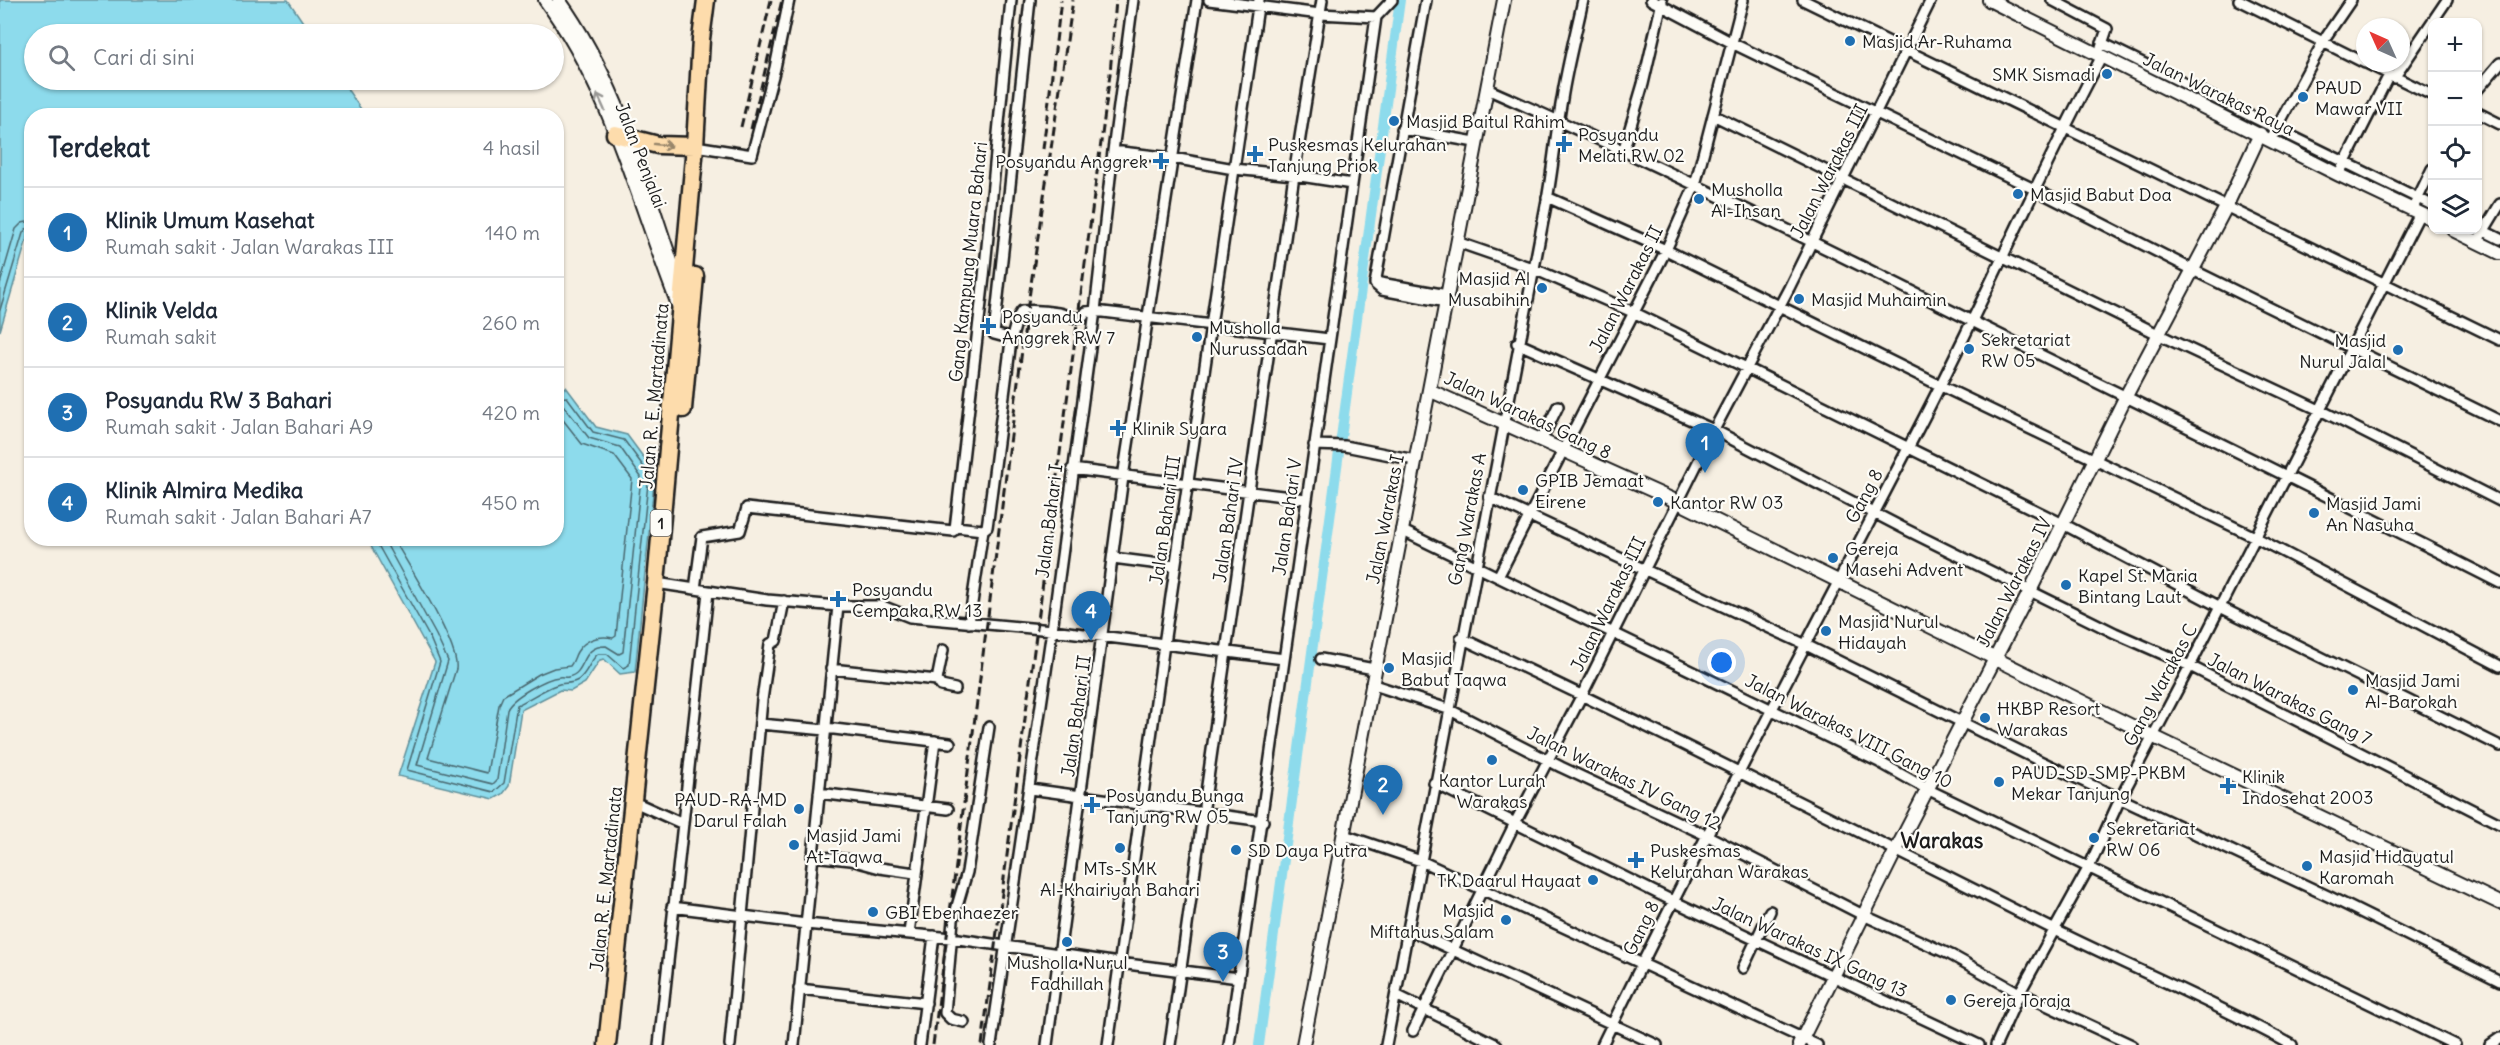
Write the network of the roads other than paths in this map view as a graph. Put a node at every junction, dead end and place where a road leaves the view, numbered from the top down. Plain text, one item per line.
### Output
1 (545, 0) edge
2 (559, 0) edge
3 (706, 0) edge
4 (714, 0) edge
5 (789, 0) edge
6 (1011, 0) edge
7 (1030, 0) edge
8 (1133, 0) edge
9 (1197, 0) edge
10 (1209, 0) edge
11 (1322, 0) edge
12 (1392, 0) edge
13 (1426, 0) edge
14 (1504, 0) edge
15 (1583, 0) edge
16 (1651, 0) edge
17 (1743, 0) edge
18 (1803, 0) edge
19 (1931, 0) edge
20 (1989, 0) edge
21 (2052, 0) edge
22 (2239, 0) edge
23 (2350, 0) edge
24 (2447, 0) edge
25 (1259, 3) edge
26 (1662, 3) edge
27 (2253, 3) edge
28 (1320, 14) junction
29 (1376, 17) junction
30 (560, 24) edge
31 (564, 30) edge
32 (2323, 41) junction
33 (1732, 43) junction
34 (2100, 50) junction
35 (1907, 52) junction
36 (2356, 58) edge
37 (2500, 63) edge
38 (2384, 72) edge
39 (2392, 76) junction
40 (2482, 84) edge
41 (1487, 89) junction
42 (2428, 92) edge
43 (1877, 112) junction
44 (1713, 115) junction
45 (2482, 115) edge
46 (1558, 121) junction
47 (2500, 124) edge
48 (2063, 128) junction
49 (1402, 129) junction
50 (2271, 135) junction
51 (623, 137) junction
52 (1475, 142) junction
53 (700, 147) junction
54 (1113, 151) junction
55 (1623, 152) junction
56 (1173, 158) junction
57 (1234, 169) junction
58 (2342, 169) junction
59 (1294, 174) junction
60 (1844, 179) junction
61 (2428, 180) edge
62 (1352, 184) junction
63 (1695, 185) junction
64 (2034, 189) junction
65 (1547, 196) junction
66 (2500, 204) edge
67 (2417, 205) junction
68 (2428, 205) edge
69 (2226, 207) junction
70 (2428, 215) edge
71 (2480, 235) edge
72 (2500, 239) edge
73 (1812, 241) junction
74 (1457, 242) junction
75 (1666, 250) junction
76 (2500, 253) edge
77 (2004, 258) junction
78 (1532, 268) junction
79 (2193, 270) junction
80 (2386, 284) junction
81 (1447, 299) junction
82 (1779, 307) junction
83 (687, 312) junction
84 (1095, 312) junction
85 (1634, 312) junction
86 (1148, 319) junction
87 (1971, 320) junction
88 (1210, 326) junction
89 (978, 332) junction
90 (1271, 333) junction
91 (994, 334) junction
92 (2158, 334) junction
93 (1329, 339) junction
94 (2500, 340) edge
95 (1011, 341) junction
96 (1518, 343) junction
97 (2352, 348) junction
98 (1746, 369) junction
99 (1599, 380) junction
100 (1939, 386) junction
101 (1429, 390) junction
102 (2126, 396) junction
103 (1558, 406) dead end
104 (2320, 411) junction
105 (2500, 421) edge
106 (1502, 422) junction
107 (1713, 430) junction
108 (1541, 441) junction
109 (1314, 445) junction
110 (1908, 448) junction
111 (1561, 451) junction
112 (1415, 460) junction
113 (2095, 460) junction
114 (1072, 470) junction
115 (2287, 475) junction
116 (1123, 477) junction
117 (1187, 485) junction
118 (1249, 492) junction
119 (1489, 497) junction
120 (1306, 499) junction
121 (2500, 501) edge
122 (1678, 502) junction
123 (1874, 512) junction
124 (1529, 515) junction
125 (2063, 524) junction
126 (956, 527) junction
127 (983, 530) junction
128 (1401, 530) junction
129 (2255, 538) junction
130 (1113, 558) junction
131 (1175, 566) junction
132 (1476, 567) junction
133 (1645, 568) junction
134 (1498, 577) junction
135 (1838, 581) junction
136 (2500, 583) edge
137 (659, 584) junction
138 (695, 589) junction
139 (2030, 591) junction
140 (708, 592) junction
141 (784, 601) junction
142 (838, 606) junction
143 (2220, 607) junction
144 (969, 623) junction
145 (1052, 630) junction
146 (1613, 631) junction
147 (1104, 636) junction
148 (1461, 638) junction
149 (1164, 644) junction
150 (1806, 645) junction
151 (943, 650) dead end
152 (1226, 652) junction
153 (1995, 658) junction
154 (1284, 659) junction
155 (1321, 659) dead end
156 (2190, 666) junction
157 (2500, 666) edge
158 (831, 669) junction
159 (1374, 669) junction
160 (937, 680) junction
161 (1371, 684) junction
162 (956, 689) dead end
163 (1582, 695) junction
164 (1448, 708) junction
165 (1771, 710) junction
166 (1961, 722) junction
167 (760, 724) junction
168 (989, 727) dead end
169 (826, 729) junction
170 (2152, 736) junction
171 (935, 741) junction
172 (950, 743) dead end
173 (2500, 746) edge
174 (1548, 761) junction
175 (1739, 771) junction
176 (1434, 783) junction
177 (1030, 789) junction
178 (1927, 789) junction
179 (819, 794) junction
180 (1082, 795) junction
181 (2120, 799) junction
182 (1142, 804) junction
183 (637, 805) junction
184 (927, 806) junction
185 (948, 809) dead end
186 (1204, 812) junction
187 (1263, 821) junction
188 (1515, 823) junction
189 (683, 824) junction
190 (2500, 824) edge
191 (1344, 835) junction
192 (1706, 835) junction
193 (1896, 850) junction
194 (812, 856) junction
195 (1421, 861) junction
196 (2089, 867) junction
197 (915, 873) junction
198 (1483, 889) junction
199 (1673, 901) junction
200 (2500, 903) edge
201 (672, 907) junction
202 (1770, 911) dead end
203 (742, 915) junction
204 (1863, 915) junction
205 (806, 924) junction
206 (2053, 929) junction
207 (1410, 930) junction
208 (909, 933) junction
209 (934, 936) junction
210 (952, 938) junction
211 (1756, 940) junction
212 (1005, 946) junction
213 (1452, 951) junction
214 (1058, 954) junction
215 (1119, 963) junction
216 (1642, 964) junction
217 (1743, 968) dead end
218 (1180, 970) junction
219 (1833, 976) junction
220 (1239, 978) junction
221 (2500, 981) edge
222 (799, 988) junction
223 (2020, 993) junction
224 (1396, 995) junction
225 (926, 1003) junction
226 (1423, 1010) junction
227 (964, 1022) dead end
228 (1613, 1023) junction
229 (1413, 1030) dead end
230 (2500, 1038) edge
231 (1801, 1041) edge
232 (608, 1045) edge
233 (617, 1045) edge
234 (659, 1045) edge
235 (730, 1045) edge
236 (794, 1045) edge
237 (920, 1045) edge
238 (992, 1045) edge
239 (1047, 1045) edge
240 (1108, 1045) edge
241 (1170, 1045) edge
242 (1229, 1045) edge
243 (1303, 1045) edge
244 (1386, 1045) edge
245 (1497, 1045) edge
246 (1602, 1045) edge
247 (1658, 1045) edge
248 (1817, 1045) edge
249 (1979, 1045) edge
250 (1996, 1045) edge
251 (2132, 1045) edge
252 (2292, 1045) edge
253 (2455, 1045) edge
254 (2490, 1045) edge

30 -> 1 street, Jalan Penjalai
2 - 51 street, Jalan Penjalai
3 - 53 highway, Jalan R. E. Martadinata / 1
4 - 53 highway, Jalan R. E. Martadinata / 1
5 - 53 street
6 - 89 street, Gang Kampung Muara Bahari
7 - 91 street, Gang Kampung Muara Bahari
8 - 54 street, Jalan Bahari I
9 - 56 street, Jalan Bahari II
10 - 25 street
11 - 28 street, Jalan Bahari IV
12 - 29 street
13 - 49 street
14 - 41 street, Jalan Warakas I
15 - 46 street, Gang Warakas A
16 - 26 street
17 - 33 street, Jalan Warakas II
18 - 35 street
19 - 35 street, Jalan Warakas III
20 - 34 street, Jalan Warakas Raya
21 - 34 street
22 - 27 street
23 - 32 street
24 - 39 street
25 - 28 street
25 - 57 street, Jalan Bahari III
26 - 33 street
26 - 55 street
27 - 32 street
28 - 29 street
28 - 59 street, Jalan Bahari IV
29 - 62 street, Jalan Bahari V
51 -> 31 street, Jalan Penjalai
32 - 36 street
32 - 50 street
33 - 43 street
33 - 44 street, Jalan Warakas II
34 - 48 street, Gang 8
34 - 50 street, Jalan Warakas Raya
35 - 43 street, Jalan Warakas III
35 - 48 street
37 - 40 street
38 - 39 street
39 - 42 street
39 - 58 street
41 - 46 street
41 - 52 street, Jalan Warakas I
43 - 60 street, Jalan Warakas III
43 - 64 street
44 - 60 street
44 - 63 street, Jalan Warakas II
45 - 47 street
46 - 55 street
46 - 65 street, Gang Warakas A
48 - 64 street, Gang 8
48 - 69 street
49 - 52 street
49 - 81 street
50 - 58 street, Jalan Warakas Raya
50 - 69 street, Jalan Warakas IV
51 -> 53 highway
51 - 83 street, Jalan Penjalai
52 - 74 street, Jalan Warakas I
53 - 83 highway, Jalan R. E. Martadinata / 1
54 - 56 street
54 - 84 street, Jalan Bahari I
55 - 63 street
56 - 57 street
56 - 86 street, Jalan Bahari II
57 - 59 street
57 - 88 street, Jalan Bahari III
58 - 67 street, Jalan Warakas Raya
59 - 62 street
59 - 90 street, Jalan Bahari IV
60 - 73 street, Jalan Warakas III
60 - 77 street
61 - 67 street, Gang Warakas C
62 - 93 street, Jalan Bahari V
63 - 73 street
63 - 75 street, Jalan Warakas II
64 - 77 street, Gang 8
64 - 79 street
65 - 75 street
65 - 78 street, Gang Warakas A
66 - 71 street
67 - 68 street
67 - 70 street, Jalan Warakas Raya
67 - 80 street, Gang Warakas C
69 - 79 street, Jalan Warakas IV
69 - 80 street
71 - 72 street
71 - 76 street
73 - 82 street, Jalan Warakas III
73 - 87 street
74 - 78 street
74 - 81 street, Jalan Warakas I
75 - 82 street
75 - 85 street, Jalan Warakas II
77 - 87 street, Gang 8
77 - 92 street
78 - 85 street
78 - 96 street, Gang Warakas A
79 - 92 street, Jalan Warakas IV
79 - 97 street
80 - 94 street
80 - 97 street, Gang Warakas C
81 - 101 street, Jalan Warakas I
82 - 98 street, Jalan Warakas III
82 - 100 street
83 - 137 highway, Jalan R. E. Martadinata / 1
84 - 86 street
84 - 95 street
84 - 114 street, Jalan Bahari I
85 - 98 street
85 - 99 street, Jalan Warakas II
86 - 88 street
86 - 116 street, Jalan Bahari II
87 - 100 street, Gang 8
87 - 102 street
88 - 90 street
88 - 117 street, Jalan Bahari III
89 - 91 street
89 - 126 street, Gang Kampung Muara Bahari
90 - 93 street
90 - 118 street, Jalan Bahari IV
91 - 95 street, Gang Kampung Muara Bahari
92 - 102 street, Jalan Warakas IV
92 - 104 street
93 - 109 street, Jalan Bahari V
95 - 127 street
96 - 99 street
96 - 106 street, Gang Warakas A
97 - 104 street, Gang Warakas C
97 - 105 street
98 - 107 street, Jalan Warakas III
98 - 110 street
99 - 107 street
99 - 111 street, Jalan Warakas II
100 - 110 street, Gang 8
100 - 113 street
101 - 106 street, Jalan Warakas Gang 8
101 - 112 street, Jalan Warakas I
102 - 113 street, Jalan Warakas IV
102 - 115 street
103 - 108 street
104 - 115 street, Gang Warakas C
104 - 121 street
106 - 108 street, Jalan Warakas Gang 8
106 - 119 street, Gang Warakas A
107 - 122 street, Jalan Warakas III
107 - 123 street, Jalan Warakas Gang 7
108 - 111 street, Jalan Warakas Gang 8
109 - 112 street
109 - 120 street, Jalan Bahari V
110 - 123 street, Gang 8
110 - 125 street
111 - 122 street, Jalan Warakas Gang 8
111 - 124 street, Jalan Warakas II
112 - 128 street, Jalan Warakas I
113 - 125 street, Jalan Warakas IV
113 - 129 street
114 - 116 street
114 - 145 street, Jalan Bahari I
115 - 129 street, Gang Warakas C
115 - 136 street
116 - 117 street
116 - 130 street, Jalan Bahari II
117 - 118 street
117 - 131 street, Jalan Bahari III
118 - 120 street
118 - 152 street, Jalan Bahari IV
119 - 124 street
119 - 132 street, Gang Warakas A
120 - 154 street, Jalan Bahari V
122 - 133 street, Jalan Warakas III
122 - 135 street, Jalan Warakas Gang 8
123 - 135 street, Gang 8
123 - 139 street, Jalan Warakas Gang 7
124 - 133 street
124 - 134 street, Jalan Warakas II
125 - 139 street, Jalan Warakas IV
125 - 143 street
126 - 127 street
126 - 138 street
127 - 144 street
128 - 132 street, Jalan Warakas VIII Gang 10
128 - 159 street, Jalan Warakas I
129 - 143 street, Gang Warakas C
129 - 157 street
130 - 131 street
130 - 147 street, Jalan Bahari II
131 - 149 street, Jalan Bahari III
132 - 134 street, Jalan Warakas VIII Gang 10
132 - 148 street, Gang Warakas A
133 - 146 street, Jalan Warakas III
133 - 150 street
134 - 146 street, Jalan Warakas VIII Gang 10
135 - 150 street, Gang 8
135 - 153 street
137 - 138 street
137 - 183 highway, Jalan R. E. Martadinata / 1
138 - 140 street
139 - 153 street, Jalan Warakas IV
139 - 156 street, Jalan Warakas Gang 7
140 - 141 street
140 - 189 street
141 - 142 street
141 - 167 street
142 - 144 street
142 - 158 street
143 - 156 street, Gang Warakas C
143 - 173 street
144 - 145 street
145 - 147 street
145 - 177 street, Jalan Bahari I
146 - 163 street, Jalan Warakas III
146 - 165 street, Jalan Warakas VIII Gang 10
147 - 149 street
147 - 180 street, Jalan Bahari II
148 - 163 street
148 - 164 street, Gang Warakas A
149 - 152 street
149 - 182 street, Jalan Bahari III
150 - 165 street, Gang 8
150 - 166 street
151 - 160 street
152 - 154 street
152 - 186 street, Jalan Bahari IV
153 - 166 street, Jalan Warakas IV
153 - 170 street
154 - 187 street, Jalan Bahari V
155 - 159 street
156 - 170 street, Gang Warakas C
156 - 190 street, Jalan Warakas Gang 7
158 - 160 street
158 - 169 street
159 - 161 street, Jalan Warakas I
160 - 162 street
161 - 164 street, Jalan Warakas IV Gang 12
161 - 191 street, Jalan Warakas I
163 - 174 street, Jalan Warakas III
163 - 175 street
164 - 174 street, Jalan Warakas IV Gang 12
164 - 176 street, Gang Warakas A
165 - 175 street, Gang 8
165 - 178 street, Jalan Warakas VIII Gang 10
166 - 178 street, Jalan Warakas IV
166 - 181 street
167 - 169 street
167 - 203 street
168 - 210 street
169 - 171 street
169 - 179 street
170 - 181 street, Gang Warakas C
170 - 200 street
171 - 172 street
171 - 184 street
174 - 188 street, Jalan Warakas III
174 - 192 street, Jalan Warakas IV Gang 12
175 - 192 street, Gang 8
175 - 193 street
176 - 188 street, Jalan Warakas IX Gang 13
176 - 195 street, Gang Warakas A
177 - 180 street
177 - 212 street, Jalan Bahari I
178 - 193 street, Jalan Warakas IV
178 - 196 street, Jalan Warakas VIII Gang 10
179 - 184 street
179 - 194 street
180 - 182 street
180 - 214 street, Jalan Bahari II
181 - 196 street, Gang Warakas C
181 - 221 street
182 - 186 street
182 - 215 street, Jalan Bahari III
183 - 189 street
183 - 232 highway, Jalan R. E. Martadinata / 1
183 - 233 highway, Jalan R. E. Martadinata / 1
184 - 185 street
184 - 197 street
186 - 187 street
186 - 218 street, Jalan Bahari IV
187 - 220 street, Jalan Bahari V
188 - 198 street, Jalan Warakas III
188 - 199 street, Jalan Warakas IX Gang 13
189 - 201 street
191 - 195 street
191 - 243 street, Jalan Warakas I
192 - 199 street, Gang 8
192 - 204 street, Jalan Warakas IV Gang 12
193 - 204 street, Jalan Warakas IV
193 - 206 street
194 - 197 street
194 - 205 street
195 - 198 street
195 - 207 street, Gang Warakas A
196 - 206 street, Gang Warakas C
196 - 253 street, Jalan Warakas VIII Gang 10
197 - 208 street
198 - 213 street, Jalan Warakas III
198 - 216 street
199 - 211 street, Jalan Warakas IX Gang 13
199 - 216 street, Gang 8
201 - 203 street
201 - 234 street
202 - 211 street
203 - 205 street
203 - 235 street
204 - 219 street, Jalan Warakas IV
204 - 223 street, Jalan Warakas IV Gang 12
205 - 208 street
205 - 222 street
206 - 223 street, Gang Warakas C
206 - 252 street
207 - 213 street
207 - 224 street, Gang Warakas A
208 - 209 street
209 - 210 street
209 - 225 street
210 - 212 street
210 - 227 street
211 - 217 street
211 - 219 street, Jalan Warakas IX Gang 13
212 - 214 street
212 - 238 street, Jalan Bahari I
213 - 226 street, Jalan Warakas III
213 - 228 street
214 - 215 street
214 - 239 street, Jalan Bahari II
215 - 218 street
215 - 240 street, Jalan Bahari III
216 - 228 street, Gang 8
216 - 231 street
218 - 220 street
218 - 241 street, Jalan Bahari IV
219 - 231 street, Jalan Warakas IV
219 - 249 street, Jalan Warakas IX Gang 13
220 - 242 street, Jalan Bahari V
222 - 225 street
222 - 236 street
223 - 250 street, Gang Warakas C
223 - 251 street, Jalan Warakas IV Gang 12
224 - 226 street
224 - 244 street, Gang Warakas A
225 - 237 street
226 - 229 street, Jalan Warakas III
226 - 245 street
228 - 246 street, Gang 8
228 - 247 street
230 - 254 street
231 - 248 street

